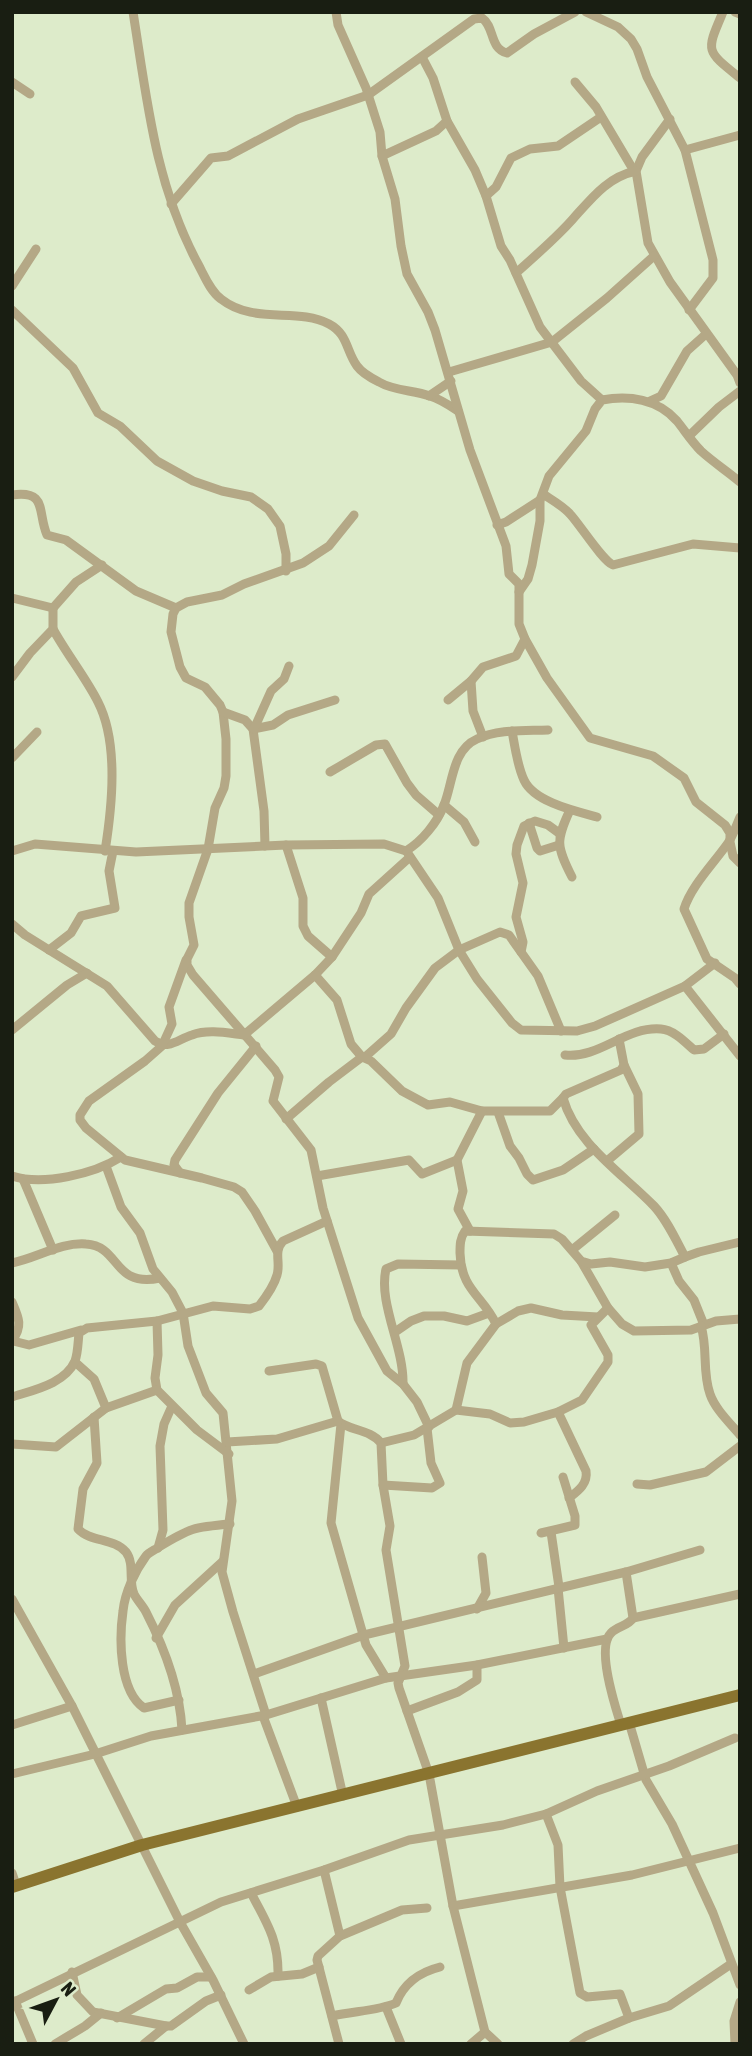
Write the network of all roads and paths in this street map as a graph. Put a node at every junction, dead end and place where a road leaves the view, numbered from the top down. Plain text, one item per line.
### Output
1 (133, 12) edge
2 (336, 12) edge
3 (575, 12) edge
4 (586, 12) edge
5 (723, 12) edge
6 (735, 12) edge
7 (740, 14) edge
8 (422, 57) junction
9 (740, 78) edge
10 (12, 82) edge
11 (575, 82) dead end
12 (30, 94) dead end
13 (368, 95) junction
14 (601, 117) junction
15 (670, 119) junction
16 (447, 121) junction
17 (740, 135) edge
18 (685, 150) junction
19 (382, 156) junction
20 (635, 171) junction
21 (486, 196) junction
22 (170, 204) junction
23 (36, 248) dead end
24 (654, 256) junction
25 (516, 273) junction
26 (12, 286) edge
27 (12, 310) edge
28 (689, 310) junction
29 (540, 327) junction
30 (706, 334) junction
31 (552, 342) junction
32 (536, 348) junction
33 (450, 377) junction
34 (740, 383) edge
35 (740, 391) edge
36 (429, 396) junction
37 (601, 400) junction
38 (650, 401) junction
39 (458, 411) junction
40 (689, 436) junction
41 (740, 482) edge
42 (12, 495) edge
43 (542, 497) junction
44 (354, 515) dead end
45 (497, 525) junction
46 (740, 548) edge
47 (102, 565) junction
48 (286, 571) junction
49 (519, 592) junction
50 (12, 598) edge
51 (53, 608) junction
52 (176, 608) junction
53 (53, 629) junction
54 (525, 639) junction
55 (289, 666) dead end
56 (12, 677) edge
57 (471, 681) junction
58 (335, 700) dead end
59 (447, 700) dead end
60 (223, 712) junction
61 (254, 729) junction
62 (548, 730) dead end
63 (512, 731) junction
64 (37, 732) dead end
65 (483, 737) junction
66 (12, 758) edge
67 (330, 772) dead end
68 (444, 805) junction
69 (570, 810) junction
70 (439, 815) junction
71 (597, 817) dead end
72 (740, 817) edge
73 (529, 824) junction
74 (559, 833) junction
75 (475, 842) dead end
76 (730, 842) junction
77 (286, 845) junction
78 (559, 845) junction
79 (265, 846) junction
80 (208, 849) junction
81 (12, 851) edge
82 (109, 851) junction
83 (408, 854) junction
84 (740, 863) edge
85 (572, 877) dead end
86 (12, 924) edge
87 (49, 950) junction
88 (459, 950) junction
89 (521, 952) junction
90 (332, 957) junction
91 (187, 958) junction
92 (715, 963) junction
93 (88, 972) junction
94 (315, 975) junction
95 (738, 979) edge
96 (685, 986) junction
97 (12, 1030) edge
98 (561, 1031) junction
99 (724, 1034) junction
100 (244, 1035) junction
101 (619, 1040) junction
102 (162, 1046) junction
103 (256, 1046) junction
104 (565, 1055) dead end
105 (740, 1056) edge
106 (364, 1057) junction
107 (624, 1065) junction
108 (564, 1098) junction
109 (482, 1111) junction
110 (498, 1112) junction
111 (286, 1119) junction
112 (594, 1149) junction
113 (121, 1157) junction
114 (457, 1160) junction
115 (607, 1161) junction
116 (106, 1166) junction
117 (180, 1173) junction
118 (12, 1175) edge
119 (317, 1176) junction
120 (23, 1179) junction
121 (615, 1215) dead end
122 (327, 1222) junction
123 (470, 1231) junction
124 (740, 1242) edge
125 (53, 1250) junction
126 (572, 1250) junction
127 (277, 1251) junction
128 (685, 1257) junction
129 (581, 1261) junction
130 (12, 1263) edge
131 (671, 1263) junction
132 (461, 1265) junction
133 (160, 1278) junction
134 (12, 1302) edge
135 (608, 1308) junction
136 (183, 1313) junction
137 (489, 1313) junction
138 (598, 1317) junction
139 (740, 1319) edge
140 (157, 1321) junction
141 (496, 1324) junction
142 (702, 1326) junction
143 (81, 1330) junction
144 (395, 1332) junction
145 (13, 1341) edge
146 (75, 1362) junction
147 (269, 1371) dead end
148 (403, 1384) junction
149 (157, 1390) junction
150 (12, 1397) edge
151 (172, 1406) junction
152 (106, 1408) junction
153 (456, 1410) junction
154 (558, 1412) junction
155 (94, 1417) junction
156 (340, 1422) junction
157 (428, 1427) junction
158 (740, 1435) edge
159 (227, 1442) junction
160 (381, 1443) junction
161 (12, 1444) edge
162 (740, 1447) edge
163 (229, 1454) junction
164 (563, 1477) dead end
165 (637, 1484) dead end
166 (383, 1485) junction
167 (569, 1498) junction
168 (230, 1524) junction
169 (551, 1532) junction
170 (541, 1533) dead end
171 (158, 1548) junction
172 (700, 1550) dead end
173 (482, 1557) dead end
174 (222, 1562) junction
175 (626, 1572) junction
176 (131, 1580) junction
177 (559, 1588) junction
178 (740, 1594) edge
179 (12, 1599) edge
180 (477, 1609) junction
181 (633, 1618) junction
182 (400, 1628) junction
183 (364, 1635) junction
184 (156, 1637) junction
185 (607, 1639) junction
186 (564, 1648) junction
187 (477, 1665) junction
188 (254, 1674) junction
189 (401, 1675) junction
190 (386, 1678) junction
191 (740, 1695) edge
192 (321, 1698) junction
193 (179, 1700) junction
194 (72, 1706) junction
195 (407, 1711) junction
196 (265, 1716) junction
197 (625, 1723) junction
198 (12, 1725) edge
199 (182, 1730) junction
200 (735, 1738) dead end
201 (95, 1754) junction
202 (644, 1773) junction
203 (12, 1774) edge
204 (429, 1774) junction
205 (342, 1796) junction
206 (297, 1807) junction
207 (546, 1814) junction
208 (440, 1836) junction
209 (142, 1845) junction
210 (740, 1848) edge
211 (688, 1861) junction
212 (324, 1870) junction
213 (14, 1882) edge
214 (560, 1887) junction
215 (251, 1893) junction
216 (453, 1906) junction
217 (427, 1908) dead end
218 (180, 1922) junction
219 (340, 1936) junction
220 (319, 1967) junction
221 (440, 1967) dead end
222 (735, 1970) edge
223 (72, 1972) junction
224 (278, 1976) junction
225 (211, 1977) junction
226 (740, 1985) edge
227 (250, 1990) dead end
228 (221, 1995) junction
229 (14, 2002) edge
230 (740, 2002) edge
231 (386, 2007) junction
232 (101, 2013) junction
233 (332, 2016) junction
234 (117, 2018) junction
235 (629, 2018) junction
236 (166, 2026) junction
237 (485, 2032) junction
238 (154, 2040) edge
239 (33, 2044) edge
240 (55, 2044) edge
241 (144, 2044) edge
242 (244, 2044) edge
243 (339, 2044) edge
244 (401, 2044) edge
245 (471, 2044) edge
246 (498, 2044) edge
247 (573, 2044) edge
248 (735, 2044) edge

1 - 22 street
2 - 13 street
3 - 8 street
4 - 15 street
5 - 9 street
6 - 7 street
8 - 13 street
8 - 16 street
10 - 12 street
11 - 14 street
13 - 19 street
13 - 22 street
14 - 20 street
14 - 21 street
15 - 18 street
15 - 20 street
16 - 19 street
16 - 21 street
17 - 18 street
18 - 28 street
19 - 33 street
20 - 24 street
20 - 25 street
21 - 25 street
22 - 36 street
23 - 26 street
24 - 28 street
24 - 31 street
25 - 29 street
27 - 48 street
28 - 30 street
29 - 31 street
29 - 32 street
30 - 34 street
30 - 38 street
31 - 32 street
31 - 37 street
32 - 33 street
33 - 36 street
33 - 39 street
35 - 40 street
36 - 39 street
37 - 38 street
37 - 43 street
38 - 40 street
39 - 45 street
40 - 41 street
42 - 47 street
43 - 45 street
43 - 46 street
43 - 49 street
44 - 48 street
45 - 49 street
47 - 51 street
47 - 52 street
48 - 52 street
49 - 54 street
50 - 51 street
51 - 53 street
52 - 60 street
53 - 56 street
53 - 82 street
54 - 57 street
54 - 76 street
55 - 61 street
57 - 59 street
57 - 65 street
58 - 61 street
60 - 61 street
60 - 80 street
61 - 79 street
62 - 63 street
63 - 65 street
63 - 69 street
64 - 66 street
65 - 68 street
67 - 70 street
68 - 70 street
68 - 75 street
69 - 71 street
69 - 74 street
70 - 83 street
72 - 76 street
73 - 74 street
73 - 78 street
73 - 89 street
74 - 78 street
76 - 84 street
76 - 92 street
77 - 79 street
77 - 83 street
77 - 90 street
78 - 85 street
79 - 80 street
80 - 82 street
80 - 91 street
81 - 82 street
82 - 87 street
83 - 88 street
83 - 90 street
86 - 87 street
87 - 93 street
88 - 89 street
88 - 98 street
88 - 106 street
89 - 98 street
90 - 94 street
91 - 100 street
91 - 102 street
92 - 95 street
92 - 96 street
93 - 97 street
93 - 102 street
94 - 100 street
94 - 106 street
96 - 98 street
96 - 99 street
99 - 101 street
99 - 105 street
100 - 102 street
100 - 103 street
101 - 104 street
101 - 107 street
102 - 113 street
103 - 111 street
103 - 117 street
106 - 109 street
106 - 111 street
107 - 108 street
107 - 115 street
108 - 110 street
108 - 112 street
109 - 110 street
109 - 114 street
110 - 112 street
111 - 119 street
112 - 115 street
113 - 116 street
113 - 117 street
114 - 119 street
114 - 123 street
115 - 128 street
116 - 120 street
116 - 133 street
117 - 127 street
118 - 120 street
119 - 122 street
120 - 125 street
121 - 126 street
122 - 127 street
122 - 148 street
123 - 126 street
123 - 132 street
124 - 128 street
125 - 130 street
125 - 133 street
126 - 129 street
127 - 136 street
128 - 131 street
129 - 131 street
129 - 135 street
131 - 142 street
132 - 137 street
132 - 144 street
133 - 136 street
134 - 145 street
135 - 138 street
135 - 142 street
136 - 140 street
136 - 159 street
137 - 141 street
137 - 144 street
138 - 141 street
138 - 154 street
139 - 142 street
140 - 143 street
140 - 149 street
141 - 153 street
142 - 158 street
143 - 145 street
143 - 146 street
144 - 148 street
146 - 150 street
146 - 152 street
147 - 156 street
148 - 157 street
149 - 151 street
149 - 152 street
151 - 163 street
151 - 171 street
152 - 155 street
153 - 154 street
153 - 157 street
154 - 167 street
155 - 161 street
155 - 176 street
156 - 159 street
156 - 160 street
156 - 183 street
157 - 160 street
157 - 166 street
159 - 163 street
160 - 166 street
162 - 165 street
163 - 168 street
164 - 167 street
166 - 182 street
167 - 169 street
168 - 171 street
168 - 174 street
169 - 170 street
169 - 177 street
171 - 176 street
172 - 175 street
173 - 180 street
174 - 184 street
174 - 188 street
175 - 177 street
175 - 181 street
176 - 184 street
176 - 193 street
177 - 180 street
177 - 186 street
178 - 181 street
179 - 194 street
180 - 182 street
181 - 185 street
182 - 183 street
182 - 189 street
183 - 188 street
183 - 190 street
184 - 193 street
185 - 186 street
185 - 197 street
186 - 187 street
187 - 189 street
187 - 195 street
188 - 196 street
189 - 190 street
189 - 195 street
190 - 192 street
191 - 197 main road
192 - 196 street
192 - 205 street
193 - 199 street
194 - 198 street
194 - 201 street
195 - 204 street
196 - 199 street
196 - 206 street
197 - 202 street
197 - 204 main road
199 - 201 street
200 - 202 street
201 - 203 street
201 - 209 street
202 - 207 street
202 - 211 street
204 - 205 main road
204 - 208 street
205 - 206 main road
206 - 209 main road
207 - 208 street
207 - 214 street
208 - 212 street
208 - 216 street
209 - 213 main road
209 - 218 street
210 - 211 street
211 - 214 street
211 - 222 street
212 - 215 street
212 - 219 street
214 - 216 street
214 - 235 street
215 - 218 street
215 - 224 street
216 - 237 street
217 - 219 street
218 - 223 street
218 - 225 street
219 - 220 street
220 - 224 street
220 - 233 street
221 - 231 street
222 - 226 street
222 - 235 street
223 - 229 street
223 - 232 street
224 - 227 street
225 - 228 street
225 - 234 street
228 - 236 street
228 - 242 street
229 - 239 street
230 - 248 street
231 - 233 street
231 - 244 street
232 - 234 street
232 - 240 street
233 - 243 street
234 - 236 street
235 - 247 street
236 - 238 street
237 - 245 street
237 - 246 street
238 - 241 street

